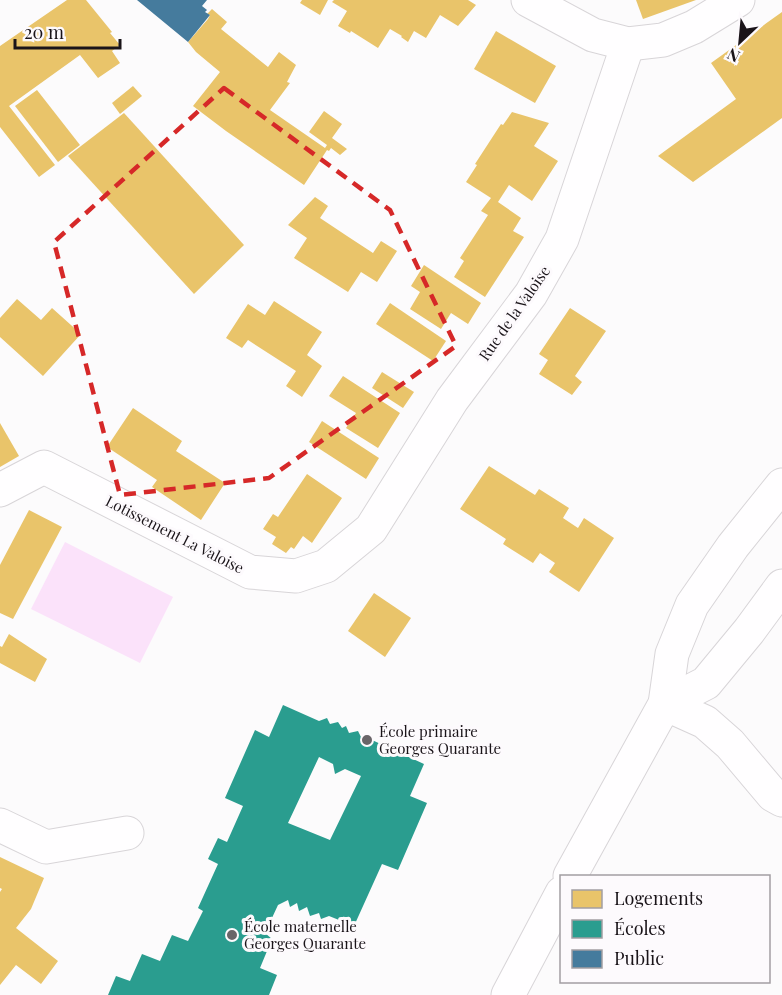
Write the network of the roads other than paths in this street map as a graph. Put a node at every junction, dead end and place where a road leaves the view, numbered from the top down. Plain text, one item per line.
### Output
1 (528, 0) edge
2 (738, 0) edge
3 (628, 44) junction
4 (782, 485) edge
5 (0, 490) edge
6 (371, 529) joint
7 (782, 586) edge
8 (665, 704) junction
9 (782, 800) edge
10 (0, 825) edge
11 (127, 833) dead end
12 (571, 875) edge
13 (560, 895) edge
14 (508, 995) edge

1 - 3 street
2 - 3 street
3 - 6 street, Rue de la Valoise
4 - 8 street
5 - 6 street, Lotissement La Valoise
7 - 8 street
8 - 9 street
8 - 12 street
10 - 11 street
13 - 14 street

